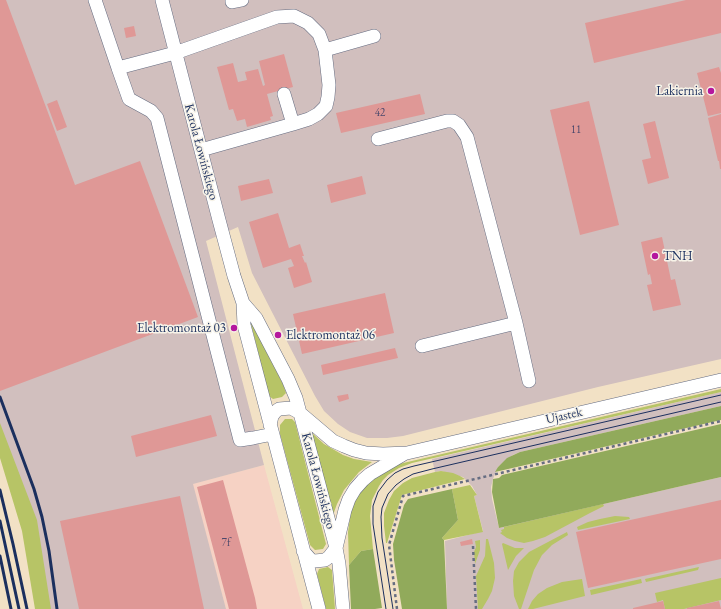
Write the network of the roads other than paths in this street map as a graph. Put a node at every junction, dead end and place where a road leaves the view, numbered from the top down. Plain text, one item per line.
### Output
1 (95, 0) edge
2 (162, 0) edge
3 (232, 0) edge
4 (242, 0) edge
5 (374, 36) dead end
6 (325, 50) junction
7 (175, 53) junction
8 (118, 68) junction
9 (284, 94) dead end
10 (294, 124) junction
11 (378, 139) dead end
12 (201, 150) junction
13 (243, 304) junction
14 (516, 323) junction
15 (422, 346) dead end
16 (721, 380) edge
17 (529, 381) dead end
18 (300, 413) junction
19 (272, 429) junction
20 (407, 453) junction
21 (336, 548) junction
22 (303, 551) junction
23 (319, 609) edge
24 (343, 609) edge

1 - 8 street
2 - 7 street, Karola Łowińskiego
3 - 4 street
5 - 6 street
6 - 7 street
6 - 10 street
7 - 8 street
7 - 12 street, Karola Łowińskiego
8 - 19 street
9 - 10 street
10 - 12 street
11 - 14 street
12 - 13 street, Karola Łowińskiego
13 - 18 street, Karola Łowińskiego
13 - 19 street, Karola Łowińskiego
14 - 15 street
14 - 17 street
16 - 20 street, Ujastek
18 - 19 street
18 - 20 street, Ujastek
18 - 21 street, Karola Łowińskiego
19 - 22 street, Karola Łowińskiego
20 - 21 street, Ujastek
21 - 22 street
21 - 24 street, Karola Łowińskiego
22 - 23 street, Karola Łowińskiego

